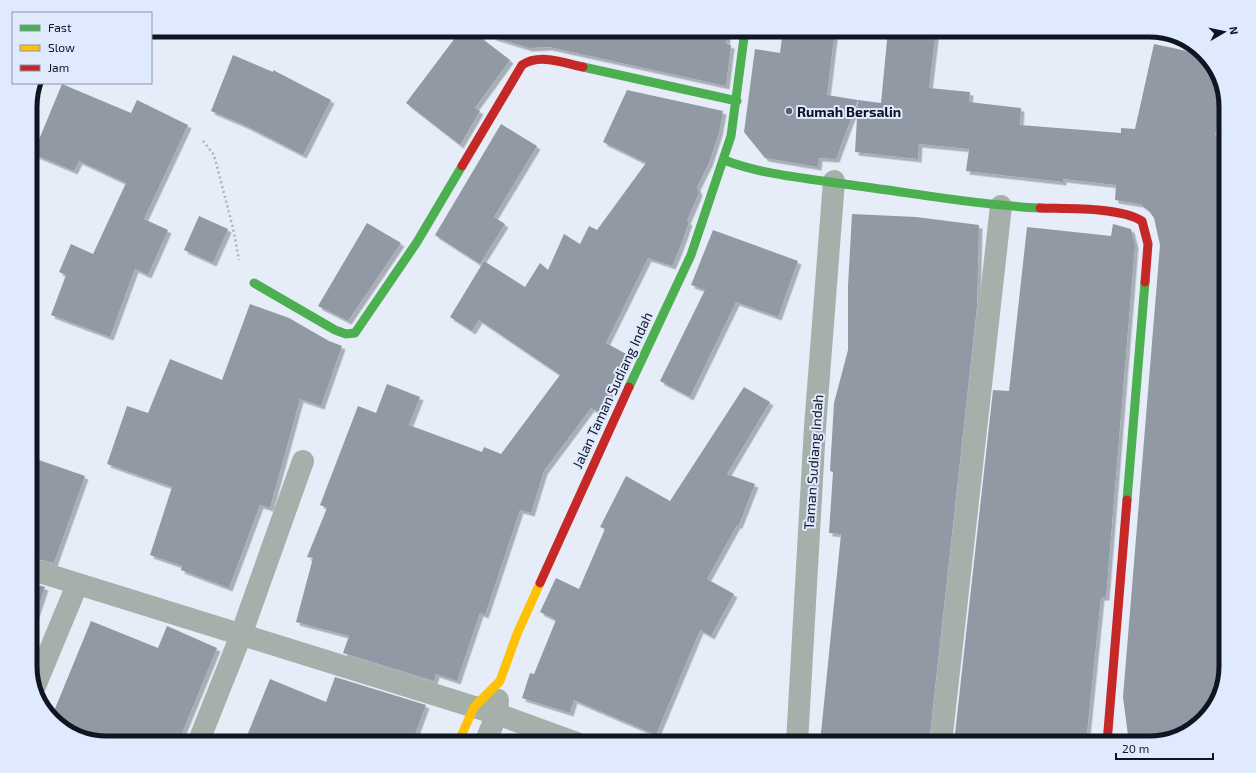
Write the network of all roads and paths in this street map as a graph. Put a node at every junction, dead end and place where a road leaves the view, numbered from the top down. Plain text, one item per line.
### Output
1 (744, 37) edge
2 (737, 101) junction
3 (203, 142) dead end
4 (724, 160) junction
5 (834, 181) junction
6 (1001, 206) junction
7 (254, 282) joint
8 (302, 461) dead end
9 (37, 571) edge
10 (77, 585) junction
11 (241, 635) junction
12 (38, 678) edge
13 (500, 681) junction
14 (474, 707) junction
15 (497, 714) junction
16 (201, 736) edge
17 (461, 736) edge
18 (488, 736) edge
19 (557, 736) edge
20 (797, 736) edge
21 (942, 736) edge
22 (1108, 736) edge

1 - 2 street, Jalan Taman Sudiang Indah
2 - 4 street, Jalan Taman Sudiang Indah
2 - 7 street
3 - 7 path
4 - 5 street
4 - 13 street, Jalan Taman Sudiang Indah
5 - 6 street
5 - 20 street, Taman Sudiang Indah
6 - 21 street
6 - 22 street
8 - 11 street
9 - 10 street
10 - 11 street
10 - 12 street
11 - 14 street
11 - 16 street
13 - 14 street, Jalan Taman Sudiang Indah
13 - 15 street
14 - 15 street
14 - 17 street, Jalan Taman Sudiang Indah
15 - 18 street
15 - 19 street

